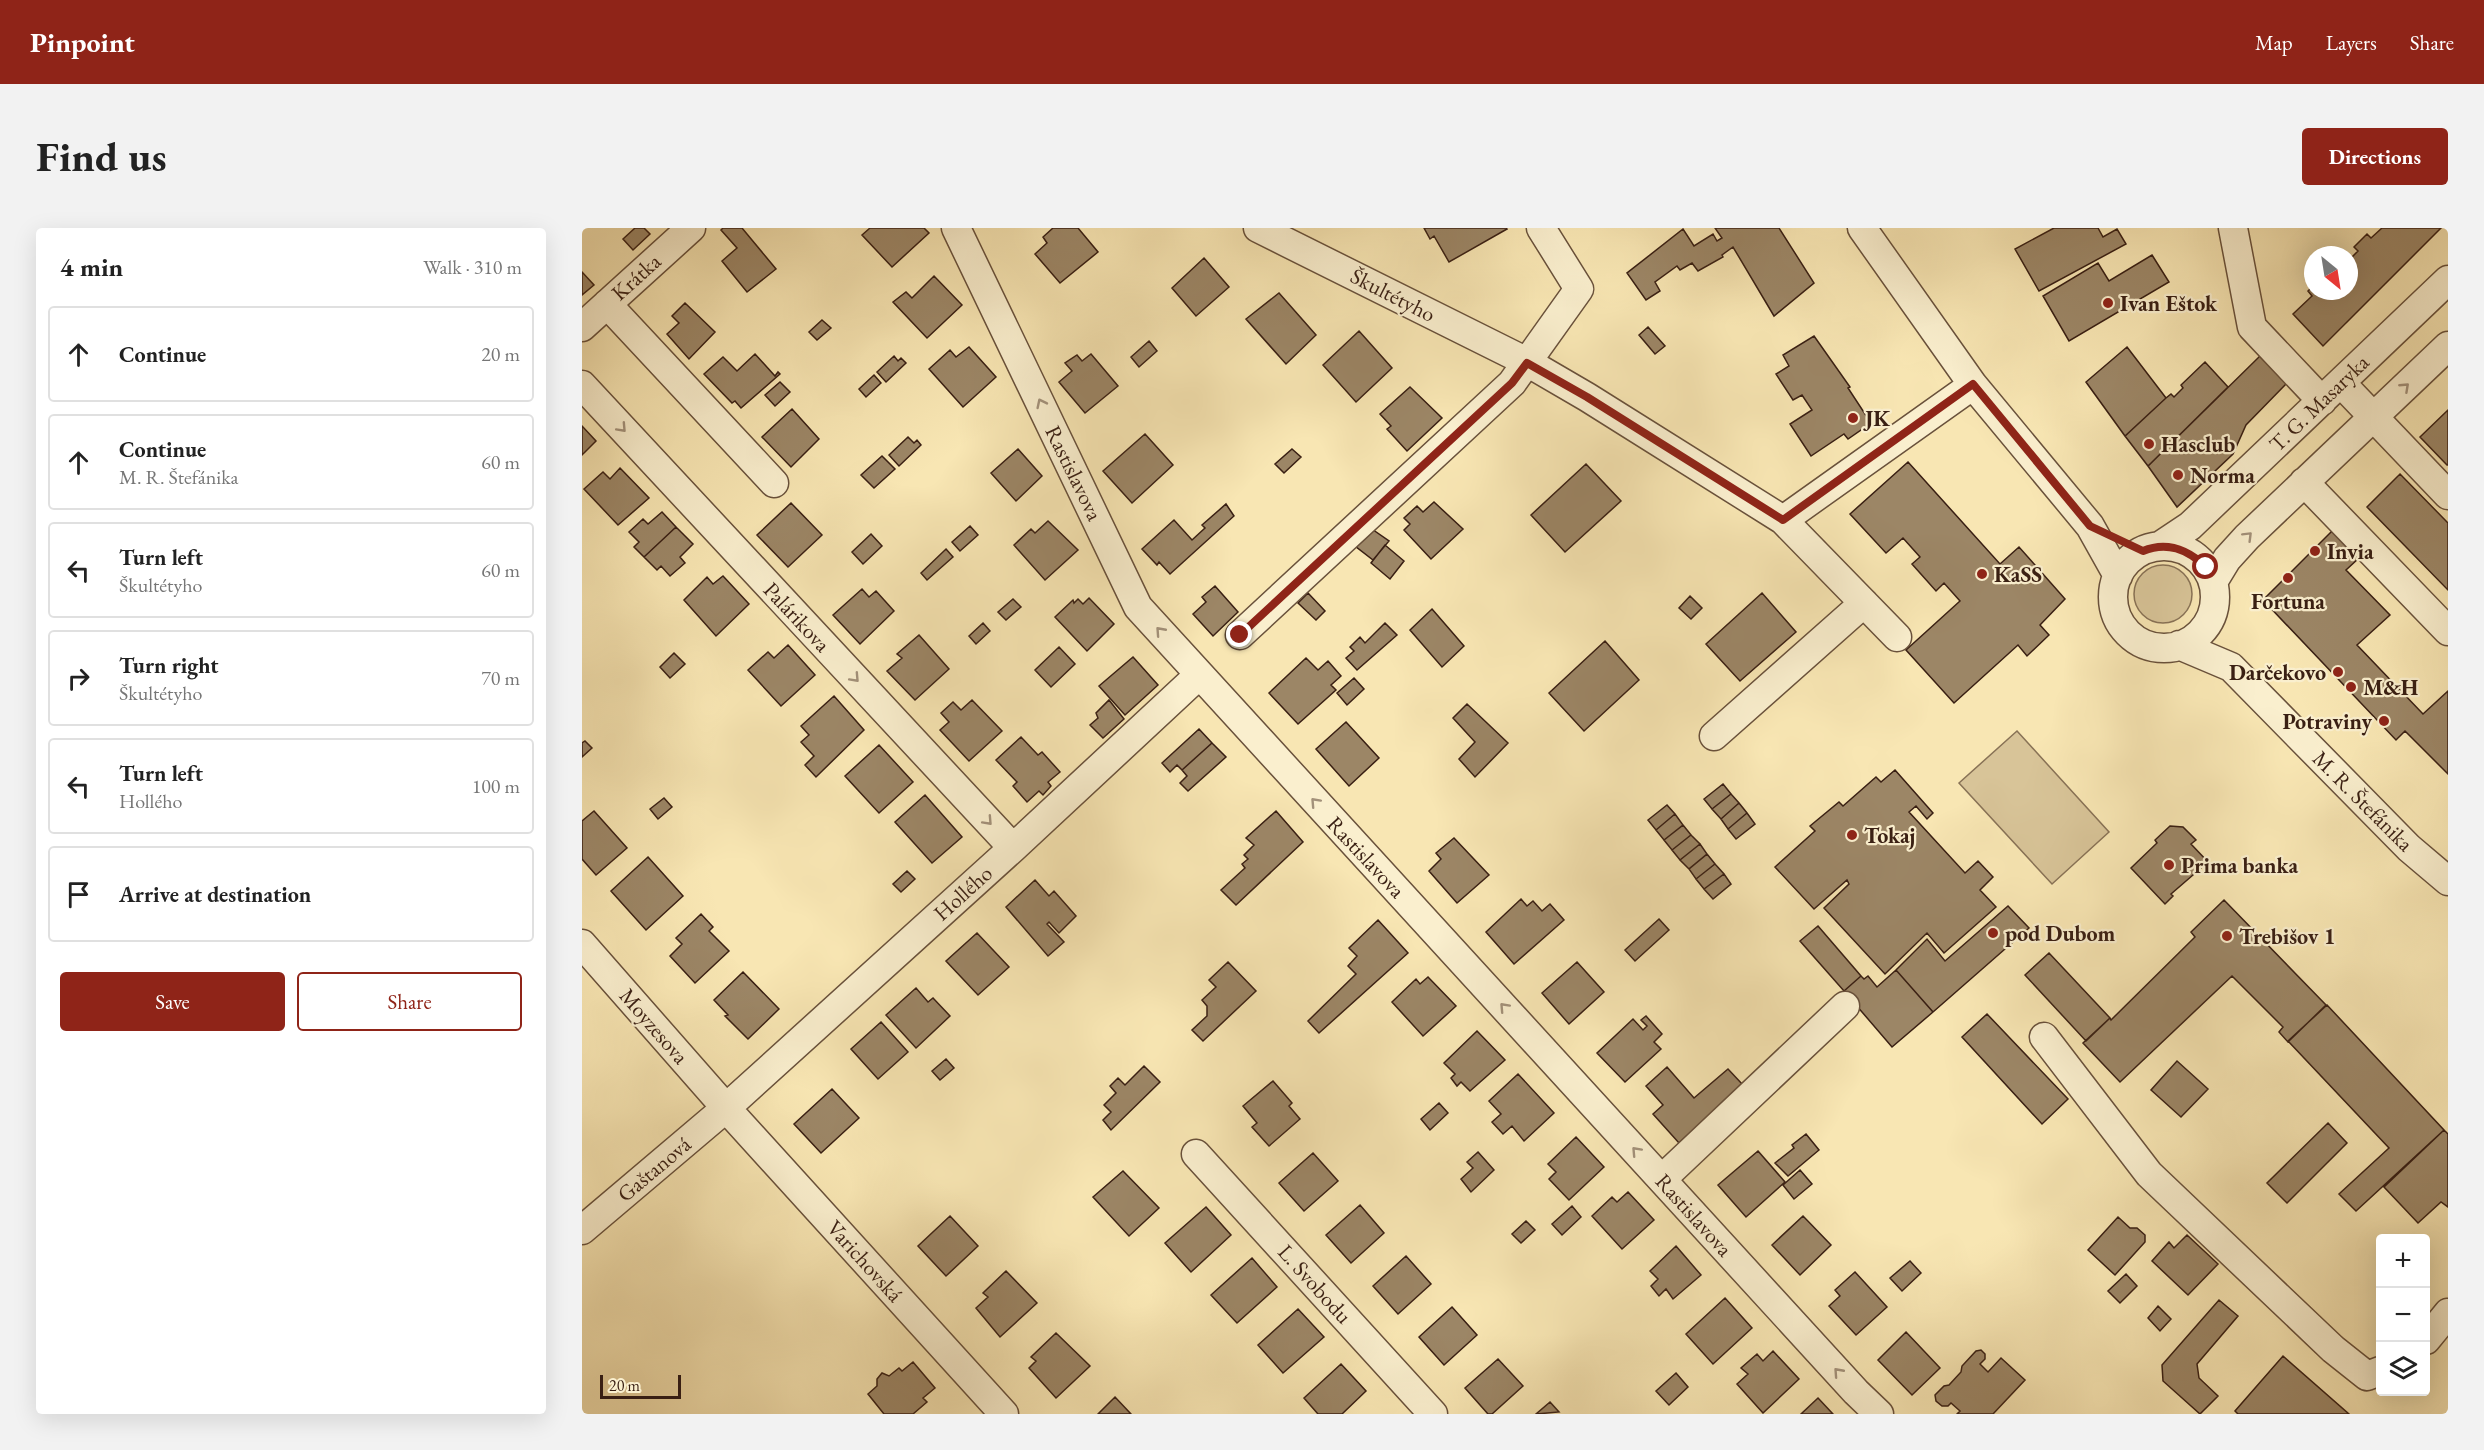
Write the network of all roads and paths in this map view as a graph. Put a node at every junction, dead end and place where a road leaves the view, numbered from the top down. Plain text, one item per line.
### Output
1 (691, 228) edge
2 (956, 228) edge
3 (1258, 228) edge
4 (1541, 228) edge
5 (1862, 228) edge
6 (2233, 228) edge
7 (2448, 280) edge
8 (607, 304) junction
9 (582, 327) edge
10 (2448, 346) edge
11 (1527, 363) junction
12 (1973, 384) junction
13 (582, 385) edge
14 (2332, 392) junction
15 (2373, 416) junction
16 (2304, 482) junction
17 (774, 483) dead end
18 (2448, 494) edge
19 (1783, 520) junction
20 (2090, 526) junction
21 (2151, 549) junction
22 (2118, 576) junction
23 (2213, 582) junction
24 (1864, 603) junction
25 (2212, 614) junction
26 (2448, 631) edge
27 (1240, 635) dead end
28 (1897, 637) dead end
29 (2179, 645) junction
30 (2230, 667) junction
31 (1199, 675) junction
32 (1714, 736) dead end
33 (1013, 848) junction
34 (2448, 881) edge
35 (582, 944) edge
36 (1845, 1006) dead end
37 (2044, 1037) dead end
38 (726, 1108) junction
39 (1196, 1154) dead end
40 (1662, 1179) junction
41 (582, 1230) edge
42 (2448, 1313) edge
43 (2430, 1335) edge
44 (2376, 1373) edge
45 (994, 1410) edge
46 (1433, 1414) edge
47 (1879, 1414) edge

1 - 8 street, Krátka
31 -> 2 street, Rastislavova
3 - 11 street, Škultétyho
4 - 11 street
5 - 12 street
6 - 14 street
7 - 14 street, T. G. Masaryka
8 - 9 street, Krátka
8 - 17 street
15 -> 10 street, T. G. Masaryka
11 - 19 street, Škultétyho
11 - 27 street
12 - 19 street
12 - 20 street
13 -> 33 street, Palárikova
14 - 15 street
14 - 21 street, T. G. Masaryka
15 - 16 street, T. G. Masaryka
15 - 18 street
23 -> 16 street, T. G. Masaryka
16 - 26 street
19 - 24 street, Škultétyho
20 - 21 street
20 - 22 street
21 - 22 street
21 - 23 street
22 - 29 street
23 - 25 street
24 - 28 street, Škultétyho
24 - 32 street
25 - 29 street
25 - 30 street, M. R. Štefánika
29 - 30 street, M. R. Štefánika
30 - 34 street, M. R. Štefánika
31 - 33 street, Hollého
40 -> 31 street, Rastislavova
33 - 38 street, Hollého
35 - 38 street, Moyzesova
36 - 40 street
37 - 44 street
38 - 41 street, Gaštanová
38 - 45 street, Varichovská
39 - 46 street, L. Svobodu
47 -> 40 street, Rastislavova
42 - 43 street

